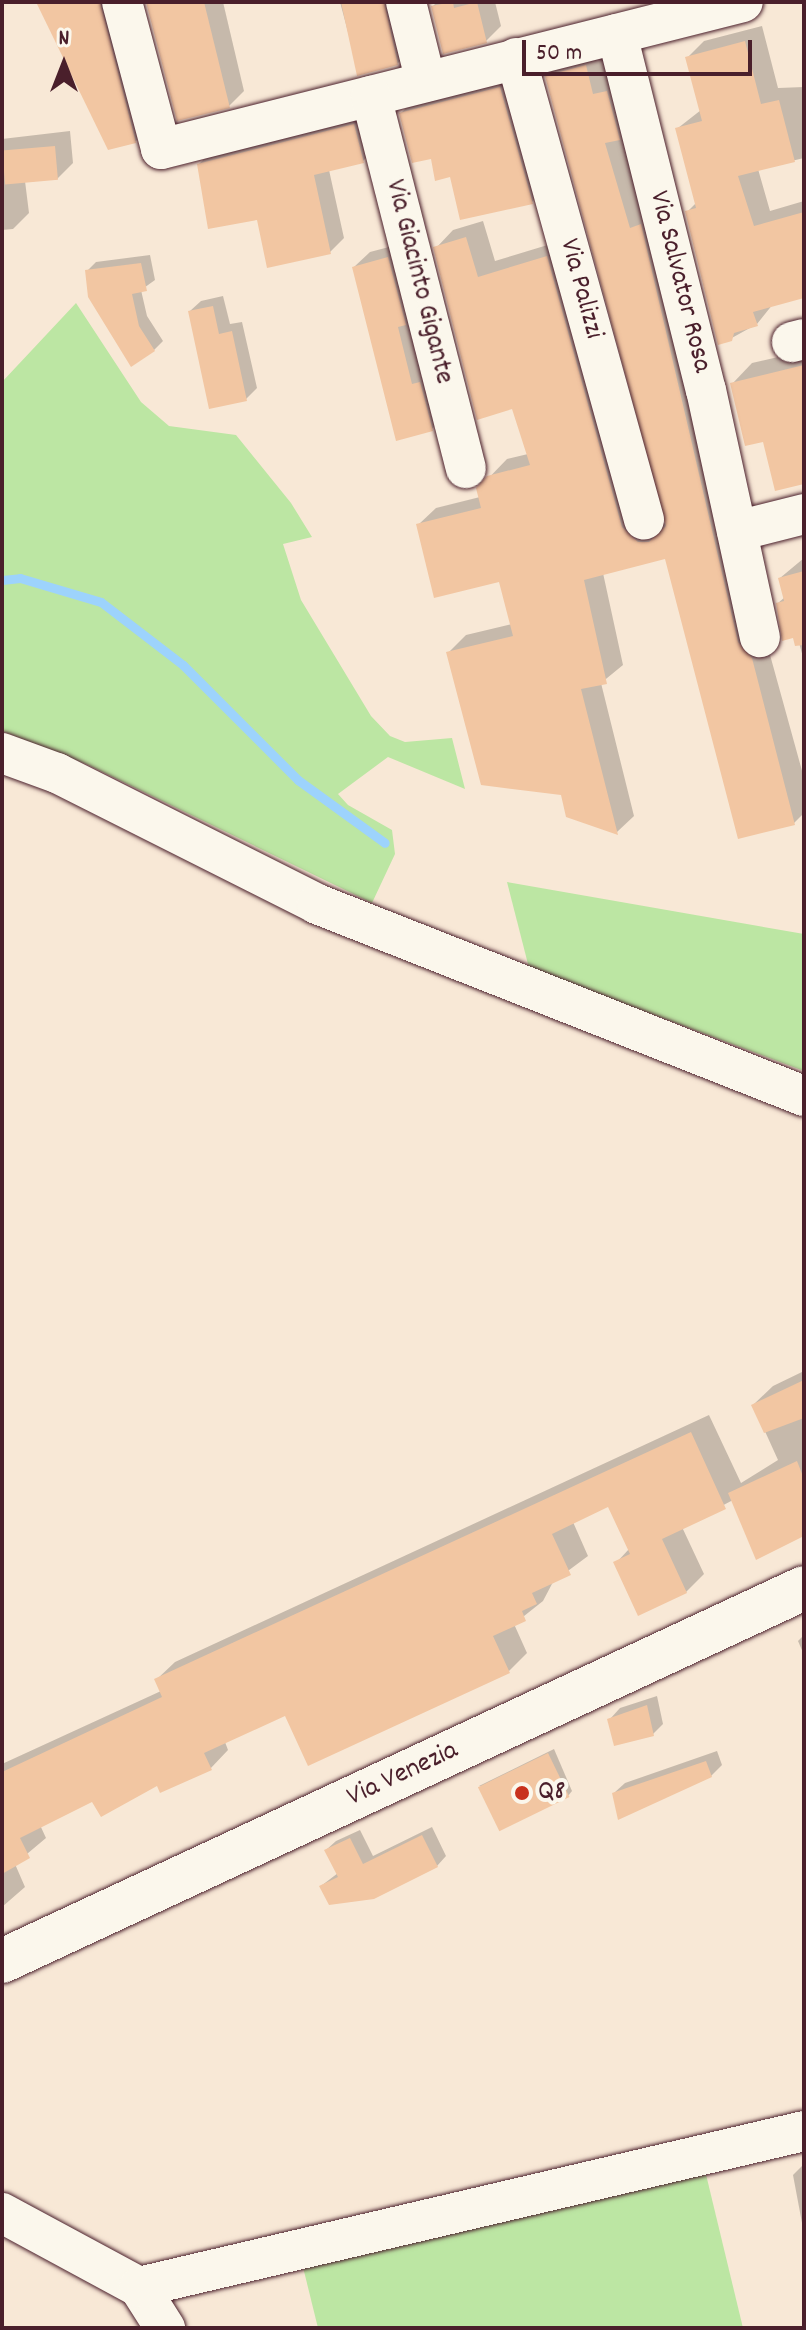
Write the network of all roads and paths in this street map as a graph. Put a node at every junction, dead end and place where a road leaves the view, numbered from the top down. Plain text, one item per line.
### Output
1 (122, 2) edge
2 (406, 2) edge
3 (743, 2) edge
4 (617, 34) junction
5 (516, 58) junction
6 (426, 82) junction
7 (371, 96) junction
8 (466, 468) dead end
9 (804, 514) edge
10 (644, 520) dead end
11 (737, 531) junction
12 (760, 637) dead end
13 (2, 753) edge
14 (804, 1096) edge
15 (804, 1588) edge
16 (2, 1961) edge
17 (804, 2131) edge
18 (2, 2213) edge
19 (139, 2287) junction
20 (165, 2328) edge

1 - 7 street
2 - 6 street
3 - 4 street
4 - 5 street
4 - 11 street, Via Salvator Rosa
5 - 6 street
5 - 10 street, Via Palizzi
6 - 7 street
7 - 8 street, Via Giacinto Gigante
9 - 11 street
11 - 12 street, Via Salvator Rosa
13 - 14 street
15 - 16 main road, Via Venezia
17 - 19 street
18 - 19 street
19 - 20 street

